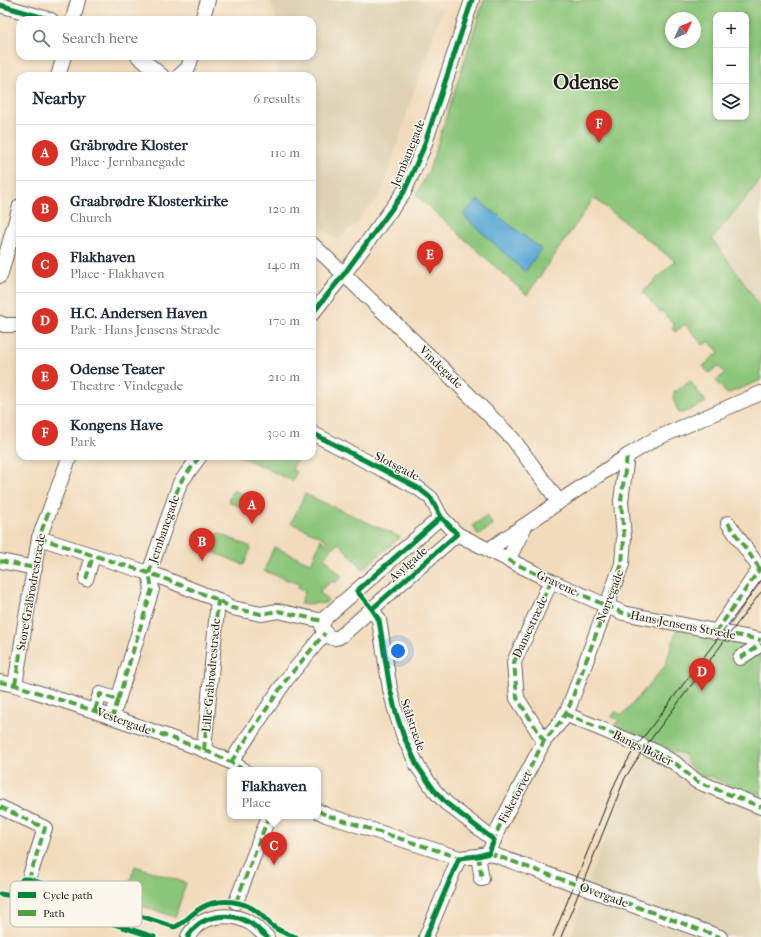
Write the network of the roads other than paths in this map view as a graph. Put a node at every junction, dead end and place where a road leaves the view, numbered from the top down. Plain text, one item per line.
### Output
1 (78, 0) edge
2 (208, 0) edge
3 (472, 0) edge
4 (0, 5) edge
5 (37, 16) edge
6 (74, 16) edge
7 (203, 16) edge
8 (63, 60) edge
9 (143, 60) edge
10 (191, 60) edge
11 (59, 72) edge
12 (157, 72) edge
13 (184, 72) edge
14 (16, 220) edge
15 (316, 248) edge
16 (344, 274) junction
17 (0, 276) edge
18 (316, 309) edge
19 (0, 323) edge
20 (16, 325) edge
21 (761, 393) edge
22 (316, 435) edge
23 (627, 456) junction
24 (68, 460) edge
25 (197, 460) edge
26 (559, 502) junction
27 (441, 518) junction
28 (526, 523) junction
29 (728, 523) dead end
30 (457, 534) junction
31 (39, 538) junction
32 (490, 551) junction
33 (94, 556) junction
34 (508, 560) junction
35 (0, 561) edge
36 (35, 568) junction
37 (760, 568) edge
38 (149, 573) junction
39 (86, 579) dead end
40 (552, 581) junction
41 (218, 600) junction
42 (607, 606) junction
43 (372, 609) junction
44 (324, 627) junction
45 (716, 632) junction
46 (761, 640) edge
47 (761, 644) edge
48 (740, 658) dead end
49 (0, 682) edge
50 (15, 685) junction
51 (118, 700) junction
52 (95, 710) junction
53 (567, 710) junction
54 (113, 716) junction
55 (544, 742) junction
56 (204, 750) junction
57 (231, 762) junction
58 (239, 767) edge
59 (0, 806) edge
60 (761, 807) edge
61 (321, 812) edge
62 (268, 819) edge
63 (494, 840) junction
64 (484, 855) junction
65 (459, 858) junction
66 (29, 879) dead end
67 (481, 879) dead end
68 (236, 902) dead end
69 (188, 937) edge
70 (267, 937) edge
71 (426, 937) edge
72 (720, 937) edge

1 - 6 street
2 - 7 street
3 - 16 street, Jernbanegade
4 - 5 street
8 - 11 street
9 - 12 street
10 - 13 street
14 - 17 street
15 - 16 street, Vindegade
16 - 18 street, Jernbanegade
16 - 26 street, Vindegade
19 - 20 street
21 - 23 street
22 - 27 street, Slotsgade
23 - 26 street
23 - 42 street, Nørregade
24 - 31 street, Store Gråbrødrestræde
25 - 38 street, Jernbanegade
26 - 28 street
27 - 30 street, Slotsgade
27 - 44 street, Asylgade
28 - 32 street
28 - 34 street
29 - 37 street
30 - 32 street
30 - 43 street, Asylgade
31 - 33 street
31 - 36 street, Store Gråbrødrestræde
32 - 34 street
33 - 38 street
33 - 39 street
34 - 40 street, Gravene
35 - 36 street
36 - 50 street, Store Gråbrødrestræde
37 - 45 street
38 - 41 street
38 - 51 street, Jernbanegade
40 - 42 street, Gravene
40 - 55 street, Dansestræde
41 - 44 street
41 - 56 street, Lille Gråbrødrestræde
42 - 45 street, Hans Jensens Stræde
42 - 53 street, Nørregade
43 - 44 street, Asylgade
43 - 63 street, Stålstræde
44 - 57 street, Asylgade
45 - 46 street, Hans Jensens Stræde
47 - 48 street
49 - 50 street, Vestergade
50 - 52 street, Vestergade
51 - 52 street
51 - 54 street, Jernbanegade
52 - 54 street, Vestergade
53 - 55 street, Fisketorvet
53 - 60 street, Bangs Boder
54 - 56 street, Vestergade
55 - 63 street, Fisketorvet
56 - 57 street, Vestergade
57 - 58 street, Vestergade
59 - 66 street
61 - 65 street
62 - 68 street
63 - 64 street, Fisketorvet
64 - 65 street
64 - 67 street
64 - 72 street, Overgade
65 - 71 street
69 - 70 street

